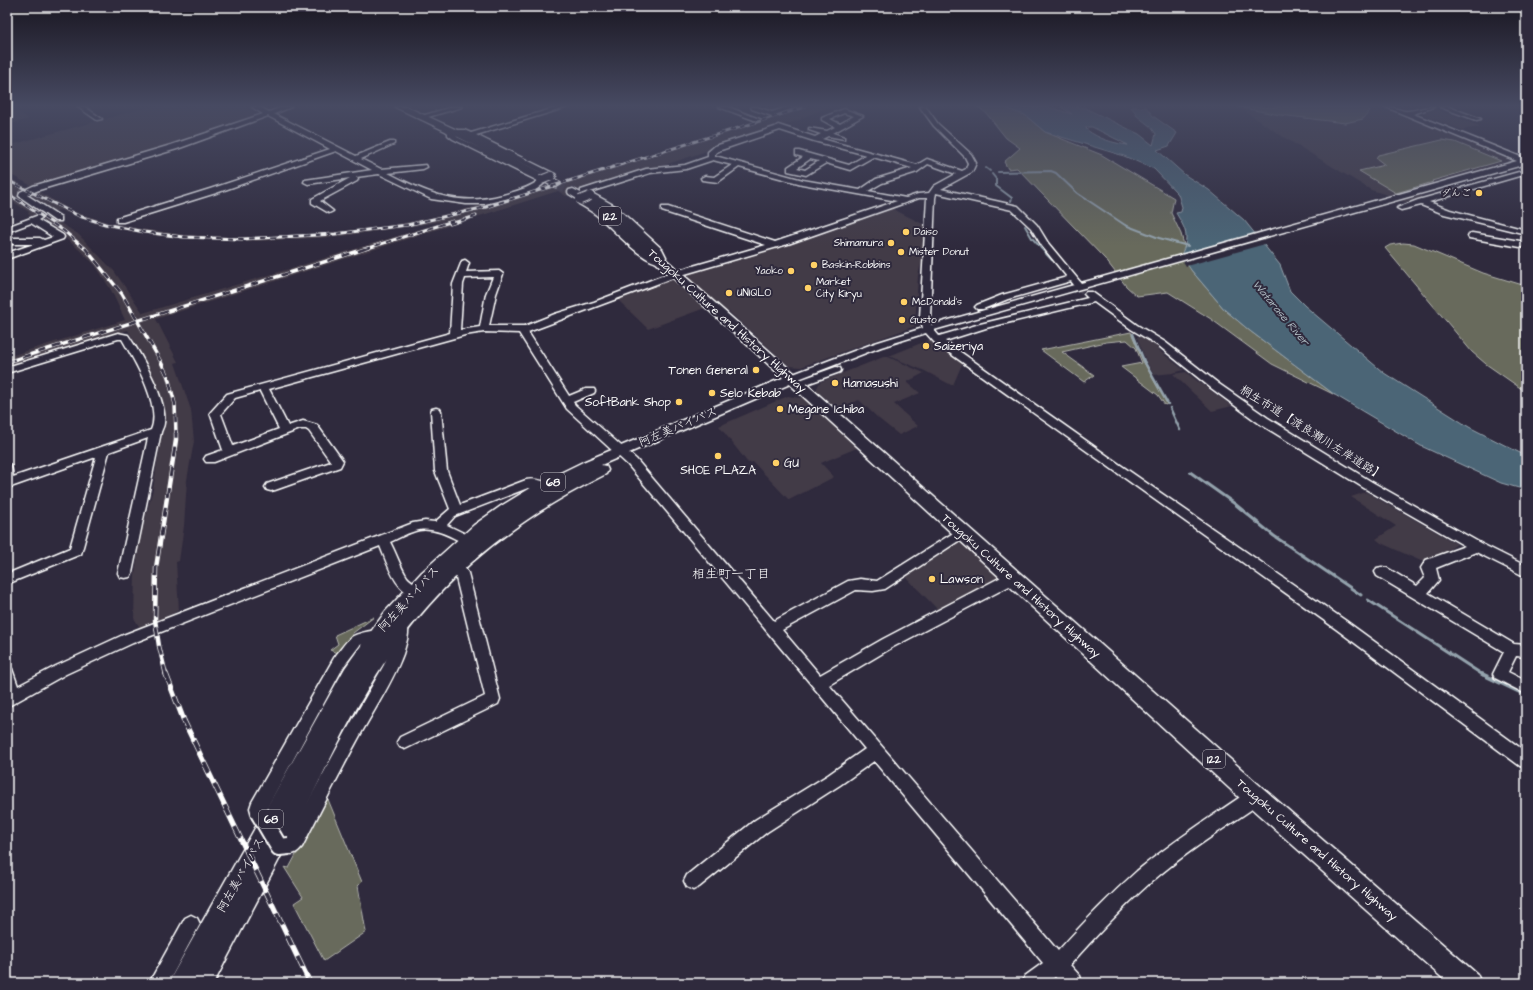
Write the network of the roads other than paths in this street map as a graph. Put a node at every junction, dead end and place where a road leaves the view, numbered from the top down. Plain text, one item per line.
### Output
1 (153, 153) edge
2 (324, 153) edge
3 (344, 153) edge
4 (368, 153) edge
5 (486, 153) edge
6 (498, 153) edge
7 (506, 153) edge
8 (712, 153) edge
9 (799, 153) dead end
10 (865, 153) edge
11 (965, 153) edge
12 (1505, 153) edge
13 (872, 155) junction
14 (809, 156) junction
15 (713, 158) junction
16 (355, 159) junction
17 (825, 161) junction
18 (1526, 162) edge
19 (738, 165) junction
20 (918, 167) junction
21 (423, 168) dead end
22 (381, 172) junction
23 (1526, 172) edge
24 (963, 174) junction
25 (362, 175) junction
26 (705, 178) dead end
27 (541, 180) junction
28 (554, 180) junction
29 (308, 182) dead end
30 (377, 182) dead end
31 (862, 192) junction
32 (933, 192) junction
33 (577, 196) joint
34 (591, 196) junction
35 (1418, 197) junction
36 (907, 200) junction
37 (1401, 208) dead end
38 (665, 209) dead end
39 (329, 211) dead end
40 (50, 214) junction
41 (58, 219) dead end
42 (32, 220) junction
43 (120, 220) dead end
44 (7, 230) edge
45 (1526, 232) edge
46 (1472, 236) dead end
47 (7, 241) edge
48 (45, 243) junction
49 (775, 245) junction
50 (1526, 245) edge
51 (7, 256) edge
52 (661, 261) junction
53 (465, 263) dead end
54 (675, 274) junction
55 (461, 275) junction
56 (484, 330) junction
57 (522, 330) junction
58 (930, 331) junction
59 (455, 334) junction
60 (7, 370) edge
61 (795, 381) junction
62 (263, 387) junction
63 (590, 391) dead end
64 (566, 401) junction
65 (436, 411) dead end
66 (285, 430) junction
67 (154, 432) junction
68 (102, 450) junction
69 (229, 452) junction
70 (624, 455) junction
71 (210, 459) dead end
72 (7, 468) edge
73 (8, 484) edge
74 (546, 486) junction
75 (271, 487) dead end
76 (457, 511) junction
77 (438, 526) junction
78 (962, 533) junction
79 (382, 539) junction
80 (472, 542) junction
81 (1477, 547) junction
82 (456, 566) junction
83 (1382, 572) dead end
84 (1526, 572) edge
85 (125, 573) dead end
86 (1012, 578) junction
87 (7, 579) edge
88 (414, 590) junction
89 (1418, 594) junction
90 (401, 626) junction
91 (773, 628) junction
92 (376, 636) junction
93 (1519, 651) edge
94 (7, 673) edge
95 (820, 684) junction
96 (1526, 688) edge
97 (10, 698) edge
98 (405, 742) dead end
99 (876, 750) junction
100 (1526, 761) edge
101 (1255, 796) junction
102 (693, 881) dead end
103 (191, 924) dead end
104 (1056, 964) junction
105 (158, 983) edge
106 (180, 983) edge
107 (201, 983) edge
108 (1032, 983) edge
109 (1074, 983) edge
110 (1468, 983) edge

1 - 40 street
2 - 43 street
3 - 16 street
4 - 16 street
5 - 27 street
6 - 28 highway
7 - 28 street
8 - 15 street
9 - 14 street
10 - 13 street
11 - 24 street
12 - 18 street
13 - 17 street
13 - 20 street
14 - 17 street
14 - 17 street
15 - 19 street
15 - 34 street
16 - 22 street
18 - 35 street
19 - 26 street
19 - 31 street
20 - 24 street
20 - 31 street
21 - 22 street
22 - 25 street
22 - 27 street
22 - 30 street
23 - 35 street
24 - 32 street
25 - 29 street
25 - 39 street
27 - 28 street, bridge
31 - 36 street
32 - 36 street
32 - 58 street
32 - 58 street
33 - 34 street, bridge
33 - 52 highway, Tougoku Culture and History Highway / 122
34 - 52 street
35 - 37 street
35 - 45 street
35 - 58 street
36 - 49 street
38 - 49 street
40 - 41 street
40 - 42 street
42 - 44 street
42 - 48 street
46 - 50 street
47 - 48 street
48 - 51 street
49 - 54 street
52 - 54 highway, Tougoku Culture and History Highway / 122
53 - 55 street
54 - 57 street
54 - 61 highway, Tougoku Culture and History Highway / 122
55 - 56 street
55 - 59 street
56 - 57 street
56 - 59 street
57 - 64 street
58 - 61 street
58 - 81 street, 桐生市道【渡良瀬川左岸道路】
58 - 100 street
59 - 62 street
60 - 67 street
61 - 70 main road, 阿左美バイパス / 68
61 - 78 highway, Tougoku Culture and History Highway / 122
62 - 66 street
62 - 69 street
63 - 64 street
64 - 70 street
65 - 76 street
66 - 69 street
66 - 75 street
67 - 68 street
67 - 85 street
68 - 73 street
68 - 87 street
69 - 71 street
70 - 74 main road, 阿左美バイパス / 68
70 - 80 main road, 阿左美バイパス / 68
70 - 91 street
72 - 73 street
74 - 76 street
74 - 80 main road, 阿左美バイパス / 68
76 - 77 street
77 - 79 street
77 - 80 street
78 - 86 highway, Tougoku Culture and History Highway / 122
78 - 91 street
79 - 88 street
79 - 97 street
80 - 82 main road, 阿左美バイパス / 68
80 - 88 main road, 阿左美バイパス / 68
81 - 84 street, 桐生市道【渡良瀬川左岸道路】
81 - 89 street
82 - 90 main road, 阿左美バイパス / 68
82 - 98 street
83 - 89 street
86 - 95 street
86 - 101 highway, Tougoku Culture and History Highway / 122
88 - 92 main road, 阿左美バイパス / 68
89 - 93 street
90 - 92 street, bridge
90 - 107 main road, 阿左美バイパス / 68
91 - 95 street
92 - 106 main road, 阿左美バイパス / 68
93 - 96 street
94 - 97 street
95 - 99 street
99 - 102 street
99 - 104 street
101 - 104 street
101 - 110 highway, Tougoku Culture and History Highway / 122
103 - 105 street
104 - 108 street
104 - 109 street

